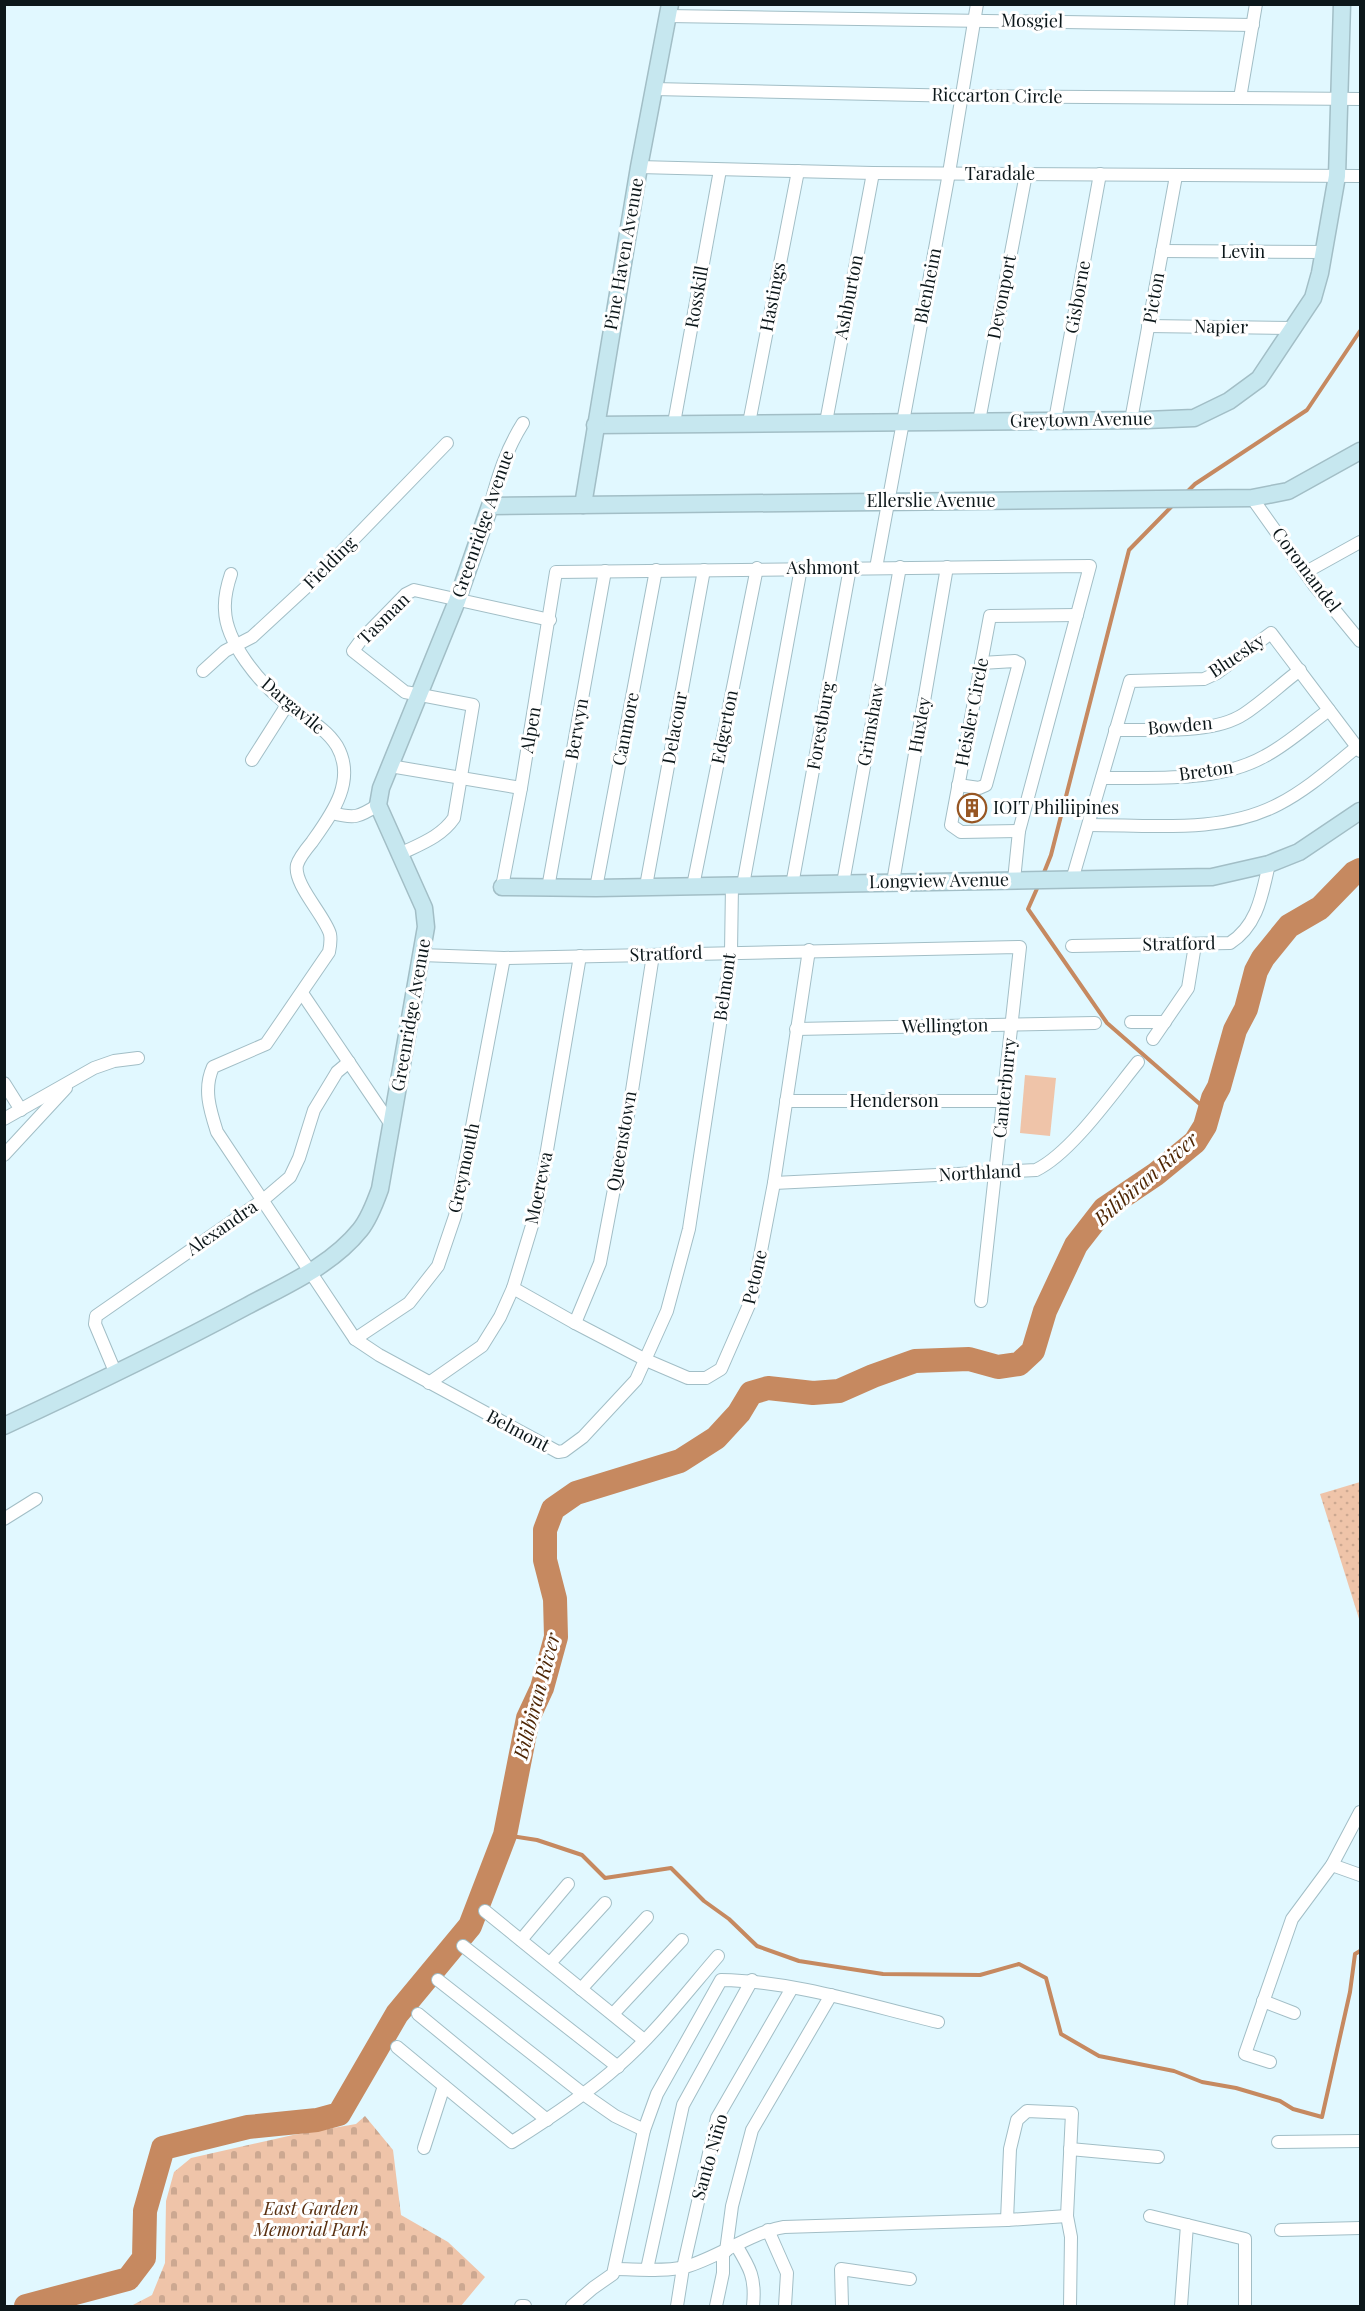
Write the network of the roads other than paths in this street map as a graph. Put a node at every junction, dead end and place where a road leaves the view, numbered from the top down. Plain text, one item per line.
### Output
1 (977, 4) edge
2 (1256, 4) edge
3 (1342, 4) edge
4 (669, 10) edge
5 (974, 20) junction
6 (1253, 25) junction
7 (654, 89) junction
8 (963, 96) junction
9 (1240, 98) junction
10 (1360, 99) edge
11 (1340, 100) junction
12 (639, 167) junction
13 (720, 170) junction
14 (798, 171) junction
15 (873, 172) junction
16 (949, 173) junction
17 (1026, 174) junction
18 (1100, 174) junction
19 (1176, 176) junction
20 (1337, 176) junction
21 (1360, 176) edge
22 (1162, 251) junction
23 (1323, 252) junction
24 (1148, 326) junction
25 (1293, 328) junction
26 (1055, 420) junction
27 (1131, 420) junction
28 (978, 421) junction
29 (825, 422) junction
30 (902, 422) junction
31 (523, 423) dead end
32 (674, 423) junction
33 (749, 423) junction
34 (595, 425) junction
35 (447, 443) dead end
36 (1360, 451) edge
37 (1252, 498) junction
38 (887, 501) junction
39 (583, 505) junction
40 (490, 506) junction
41 (1360, 542) edge
42 (900, 567) junction
43 (947, 567) junction
44 (757, 568) junction
45 (801, 568) junction
46 (850, 568) junction
47 (876, 568) junction
48 (656, 570) junction
49 (704, 570) junction
50 (606, 571) junction
51 (556, 572) joint
52 (1306, 572) junction
53 (231, 574) dead end
54 (457, 601) junction
55 (1077, 615) junction
56 (550, 620) junction
57 (1358, 633) edge
58 (237, 646) junction
59 (981, 663) junction
60 (1300, 670) junction
61 (203, 671) dead end
62 (419, 695) junction
63 (287, 705) junction
64 (1329, 710) junction
65 (1115, 730) junction
66 (1359, 749) edge
67 (252, 760) dead end
68 (390, 766) junction
69 (461, 778) junction
70 (1101, 778) junction
71 (958, 785) junction
72 (521, 788) junction
73 (378, 805) junction
74 (1360, 811) edge
75 (332, 813) junction
76 (1089, 825) junction
77 (1019, 831) junction
78 (399, 854) junction
79 (1269, 864) junction
80 (1014, 880) junction
81 (1072, 880) junction
82 (893, 882) junction
83 (843, 883) junction
84 (738, 885) junction
85 (792, 885) junction
86 (646, 886) junction
87 (693, 886) junction
88 (502, 887) joint
89 (548, 888) junction
90 (596, 888) junction
91 (1194, 945) junction
92 (1072, 946) dead end
93 (1020, 947) joint
94 (809, 950) junction
95 (731, 952) junction
96 (421, 955) junction
97 (652, 955) junction
98 (580, 956) junction
99 (504, 958) junction
100 (302, 993) junction
101 (1131, 1022) dead end
102 (1165, 1022) junction
103 (1095, 1023) dead end
104 (1012, 1024) junction
105 (795, 1029) junction
106 (1153, 1039) dead end
107 (138, 1058) dead end
108 (349, 1062) junction
109 (1138, 1062) dead end
110 (77, 1076) junction
111 (4, 1083) edge
112 (786, 1101) junction
113 (1003, 1101) junction
114 (21, 1110) junction
115 (4, 1119) edge
116 (392, 1125) junction
117 (4, 1155) edge
118 (996, 1172) junction
119 (774, 1183) junction
120 (263, 1200) junction
121 (309, 1272) junction
122 (513, 1288) junction
123 (981, 1301) dead end
124 (575, 1323) junction
125 (356, 1339) junction
126 (646, 1360) junction
127 (116, 1374) junction
128 (429, 1383) junction
129 (4, 1426) edge
130 (36, 1499) dead end
131 (4, 1519) edge
132 (1360, 1812) edge
133 (1332, 1865) junction
134 (1360, 1875) edge
135 (568, 1884) dead end
136 (605, 1903) dead end
137 (485, 1911) dead end
138 (647, 1917) dead end
139 (521, 1940) junction
140 (682, 1940) dead end
141 (463, 1946) dead end
142 (718, 1956) dead end
143 (549, 1963) junction
144 (438, 1980) dead end
145 (752, 1980) junction
146 (792, 1988) junction
147 (581, 1989) junction
148 (831, 1995) junction
149 (1263, 2001) junction
150 (1294, 2013) dead end
151 (418, 2014) dead end
152 (613, 2014) junction
153 (938, 2022) dead end
154 (644, 2040) junction
155 (397, 2047) dead end
156 (1270, 2062) dead end
157 (618, 2067) junction
158 (444, 2086) junction
159 (582, 2093) junction
160 (547, 2120) junction
161 (644, 2130) junction
162 (1360, 2140) edge
163 (1278, 2142) dead end
164 (424, 2148) dead end
165 (1070, 2150) junction
166 (1158, 2157) dead end
167 (1067, 2216) junction
168 (1150, 2216) dead end
169 (1007, 2220) junction
170 (1187, 2226) junction
171 (1360, 2228) edge
172 (768, 2230) junction
173 (1281, 2230) dead end
174 (728, 2250) junction
175 (683, 2268) junction
176 (615, 2269) junction
177 (647, 2269) junction
178 (910, 2279) dead end
179 (572, 2307) edge
180 (677, 2307) edge
181 (716, 2307) edge
182 (753, 2307) edge
183 (785, 2307) edge
184 (842, 2307) edge
185 (1070, 2307) edge
186 (1181, 2307) edge
187 (1245, 2307) edge

1 - 5 street, Blenheim
2 - 6 street
3 - 11 street, Greytown Avenue
4 - 5 street, Mosgiel
4 - 7 street, Pine Haven Avenue
5 - 6 street, Mosgiel
5 - 8 street, Blenheim
6 - 9 street
7 - 8 street, Riccarton Circle
7 - 12 street, Pine Haven Avenue
8 - 9 street, Riccarton Circle
8 - 16 street, Blenheim
9 - 11 street, Riccarton Circle
10 - 11 street
11 - 20 street, Greytown Avenue
12 - 13 street, Taradale
12 - 34 street, Pine Haven Avenue
13 - 14 street, Taradale
13 - 32 street, Rosskill
14 - 15 street, Taradale
14 - 33 street, Hastings
15 - 16 street, Taradale
15 - 29 street, Ashburton
16 - 17 street, Taradale
16 - 30 street, Blenheim
17 - 18 street, Taradale
17 - 28 street, Devonport
18 - 19 street, Taradale
18 - 26 street, Gisborne
19 - 20 street, Taradale
19 - 22 street, Picton
20 - 21 street, Taradale
20 - 23 street, Greytown Avenue
22 - 23 street, Levin
22 - 24 street, Picton
23 - 25 street, Greytown Avenue
24 - 25 street, Napier
24 - 27 street, Picton
25 - 27 street, Greytown Avenue
26 - 27 street, Greytown Avenue
26 - 28 street, Greytown Avenue
28 - 30 street, Greytown Avenue
29 - 30 street, Greytown Avenue
29 - 33 street, Greytown Avenue
30 - 38 street, Blenheim
31 - 40 street, Greenridge Avenue
32 - 33 street, Greytown Avenue
32 - 34 street, Greytown Avenue
34 - 39 street, Pine Haven Avenue
35 - 58 street, Fielding
36 - 37 street, Ellerslie Avenue
37 - 38 street, Ellerslie Avenue
37 - 52 street, Coromandel
38 - 39 street, Ellerslie Avenue
38 - 47 street, Blenheim
39 - 40 street, Ellerslie Avenue
40 - 54 street, Greenridge Avenue
41 - 52 street
42 - 43 street, Ashmont
42 - 47 street, Ashmont
42 - 83 street, Grimshaw
43 - 55 street, Ashmont
43 - 82 street, Huxley
44 - 45 street, Ashmont
44 - 49 street, Ashmont
44 - 87 street, Edgerton
45 - 46 street, Ashmont
45 - 84 street, Belmont
46 - 47 street, Ashmont
46 - 85 street, Forestburg
48 - 49 street, Ashmont
48 - 50 street, Ashmont
48 - 90 street, Canmore
49 - 86 street, Delacour
50 - 51 street, Ashmont
50 - 89 street, Berwyn
51 - 56 street, Alpen
52 - 57 street, Coromandel
53 - 58 street, Dargavile
54 - 56 street, Tasman
54 - 62 street, Greenridge Avenue
54 - 62 street, Tasman
55 - 59 street, Heisler Circle
55 - 77 street
56 - 72 street, Alpen
58 - 61 street, Fielding
58 - 63 street, Dargavile
59 - 71 street, Heisler Circle
59 - 71 street
60 - 64 street
60 - 65 street, Bowden
60 - 65 street, Bluesky
62 - 68 street, Greenridge Avenue
62 - 69 street, Tasman
63 - 67 street
63 - 75 street, Dargavile
64 - 66 street
64 - 70 street, Breton
65 - 70 street
66 - 76 street
68 - 69 street
68 - 73 street, Greenridge Avenue
69 - 72 street
69 - 78 street, Tasman
70 - 76 street
71 - 77 street, Heisler Circle
72 - 88 street, Alpen
73 - 75 street
73 - 78 street, Greenridge Avenue
74 - 79 street, Longview Avenue
75 - 100 street, Dargavile
76 - 81 street
77 - 80 street
78 - 96 street, Greenridge Avenue
79 - 81 street, Longview Avenue
79 - 91 street, Stratford
80 - 81 street, Longview Avenue
80 - 82 street, Longview Avenue
82 - 83 street, Longview Avenue
83 - 85 street, Longview Avenue
84 - 85 street, Longview Avenue
84 - 87 street, Longview Avenue
84 - 95 street, Belmont
86 - 87 street, Longview Avenue
86 - 90 street, Longview Avenue
88 - 89 street, Longview Avenue
89 - 90 street, Longview Avenue
91 - 92 street, Stratford
91 - 102 street
93 - 94 street, Stratford
93 - 104 street, Canterburry
94 - 95 street, Stratford
94 - 105 street, Petone
95 - 97 street, Stratford
95 - 126 street, Belmont
96 - 99 street, Stratford
96 - 116 street, Greenridge Avenue
97 - 98 street, Stratford
97 - 124 street, Queenstown
98 - 99 street, Stratford
98 - 122 street, Moerewa
99 - 125 street, Greymouth
100 - 108 street
100 - 120 street, Belmont
101 - 102 street
102 - 106 street
103 - 104 street, Wellington
104 - 105 street, Wellington
104 - 113 street, Canterburry
105 - 112 street, Petone
107 - 110 street
108 - 116 street
108 - 120 street, Alexandra
109 - 118 street, Northland
110 - 114 street
110 - 117 street
111 - 114 street
112 - 113 street, Henderson
112 - 119 street, Petone
113 - 118 street, Canterburry
114 - 115 street
116 - 121 street, Greenridge Avenue
118 - 119 street, Northland
118 - 123 street, Canterburry
119 - 126 street, Petone
120 - 121 street, Belmont
120 - 127 street, Alexandra
121 - 125 street, Belmont
121 - 127 street, Greenridge Avenue
122 - 124 street, Petone
122 - 128 street, Moerewa
124 - 126 street, Petone
125 - 128 street, Belmont
126 - 128 street, Belmont
127 - 129 street, Greenridge Avenue
130 - 131 street
132 - 133 street
133 - 134 street
133 - 149 street
135 - 139 street
136 - 143 street
137 - 139 street
138 - 147 street
139 - 143 street
140 - 152 street
141 - 157 street
142 - 154 street
143 - 147 street
144 - 159 street
145 - 146 street
145 - 161 street
145 - 177 street
146 - 148 street
146 - 175 street, Santo Niño
147 - 152 street
148 - 153 street
148 - 174 street
149 - 150 street
149 - 156 street
151 - 160 street
152 - 154 street
154 - 157 street
155 - 158 street
157 - 159 street
158 - 160 street
158 - 164 street
159 - 160 street
159 - 161 street
161 - 176 street
162 - 163 street
165 - 166 street
165 - 167 street
165 - 169 street
167 - 169 street
167 - 185 street
168 - 170 street
169 - 172 street
170 - 186 street
170 - 187 street
171 - 173 street
172 - 174 street
172 - 183 street
174 - 175 street
174 - 181 street
174 - 182 street
175 - 177 street
175 - 180 street, Santo Niño
176 - 177 street
176 - 179 street
178 - 184 street

